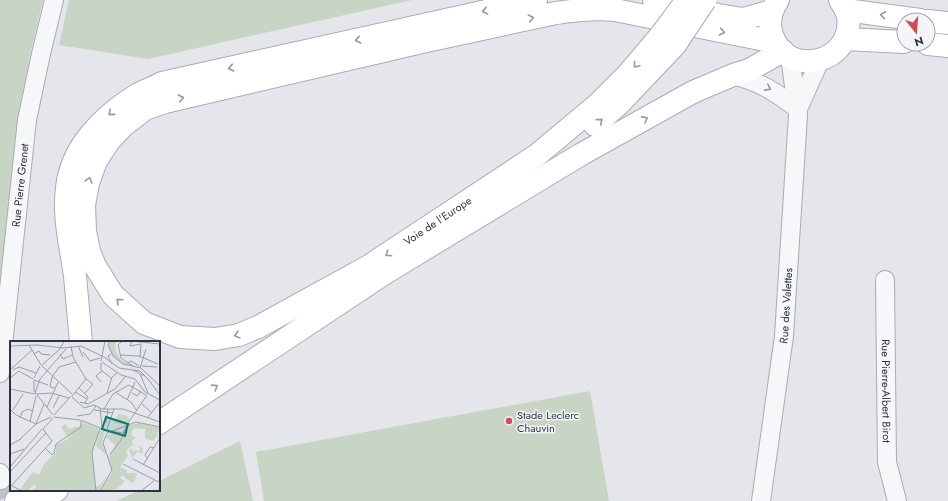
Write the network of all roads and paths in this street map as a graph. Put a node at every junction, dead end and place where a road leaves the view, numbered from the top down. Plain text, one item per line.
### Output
1 (54, 0) edge
2 (536, 0) edge
3 (654, 0) edge
4 (687, 0) edge
5 (705, 0) edge
6 (611, 5) edge
7 (843, 5) edge
8 (775, 6) edge
9 (948, 14) edge
10 (896, 15) edge
11 (936, 17) edge
12 (936, 22) edge
13 (948, 23) edge
14 (845, 39) junction
15 (668, 40) junction
16 (896, 42) edge
17 (936, 45) edge
18 (948, 46) edge
19 (783, 50) junction
20 (820, 60) junction
21 (733, 75) junction
22 (798, 109) junction
23 (378, 269) junction
24 (885, 280) dead end
25 (81, 341) edge
26 (0, 373) edge
27 (160, 406) edge
28 (160, 423) edge
29 (32, 491) edge
30 (55, 491) edge
31 (16, 501) edge
32 (40, 501) edge
33 (761, 501) edge
34 (897, 501) edge

1 - 26 street, Rue Pierre Grenet
2 -> 25 main road
3 - 8 main road
4 - 15 main road, Voie de l'Europe, bridge
5 - 15 main road, Voie de l'Europe, bridge
6 -> 19 main road
23 -> 6 main road
10 -> 7 main road
7 - 14 main road
8 - 19 main road
9 - 11 street
12 - 13 main road
14 - 16 main road
14 - 20 main road
15 - 23 main road, Voie de l'Europe
17 - 18 main road
19 - 20 main road
19 - 21 main road
19 - 22 street, Rue des Valettes
20 - 22 street, Rue des Valettes
21 -> 22 street
23 -> 21 main road
22 - 33 street, Rue des Valettes
23 - 27 main road, Voie de l'Europe
28 -> 23 main road
24 - 34 street, Rue Pierre-Albert Birot
29 - 31 main road
30 - 32 main road

